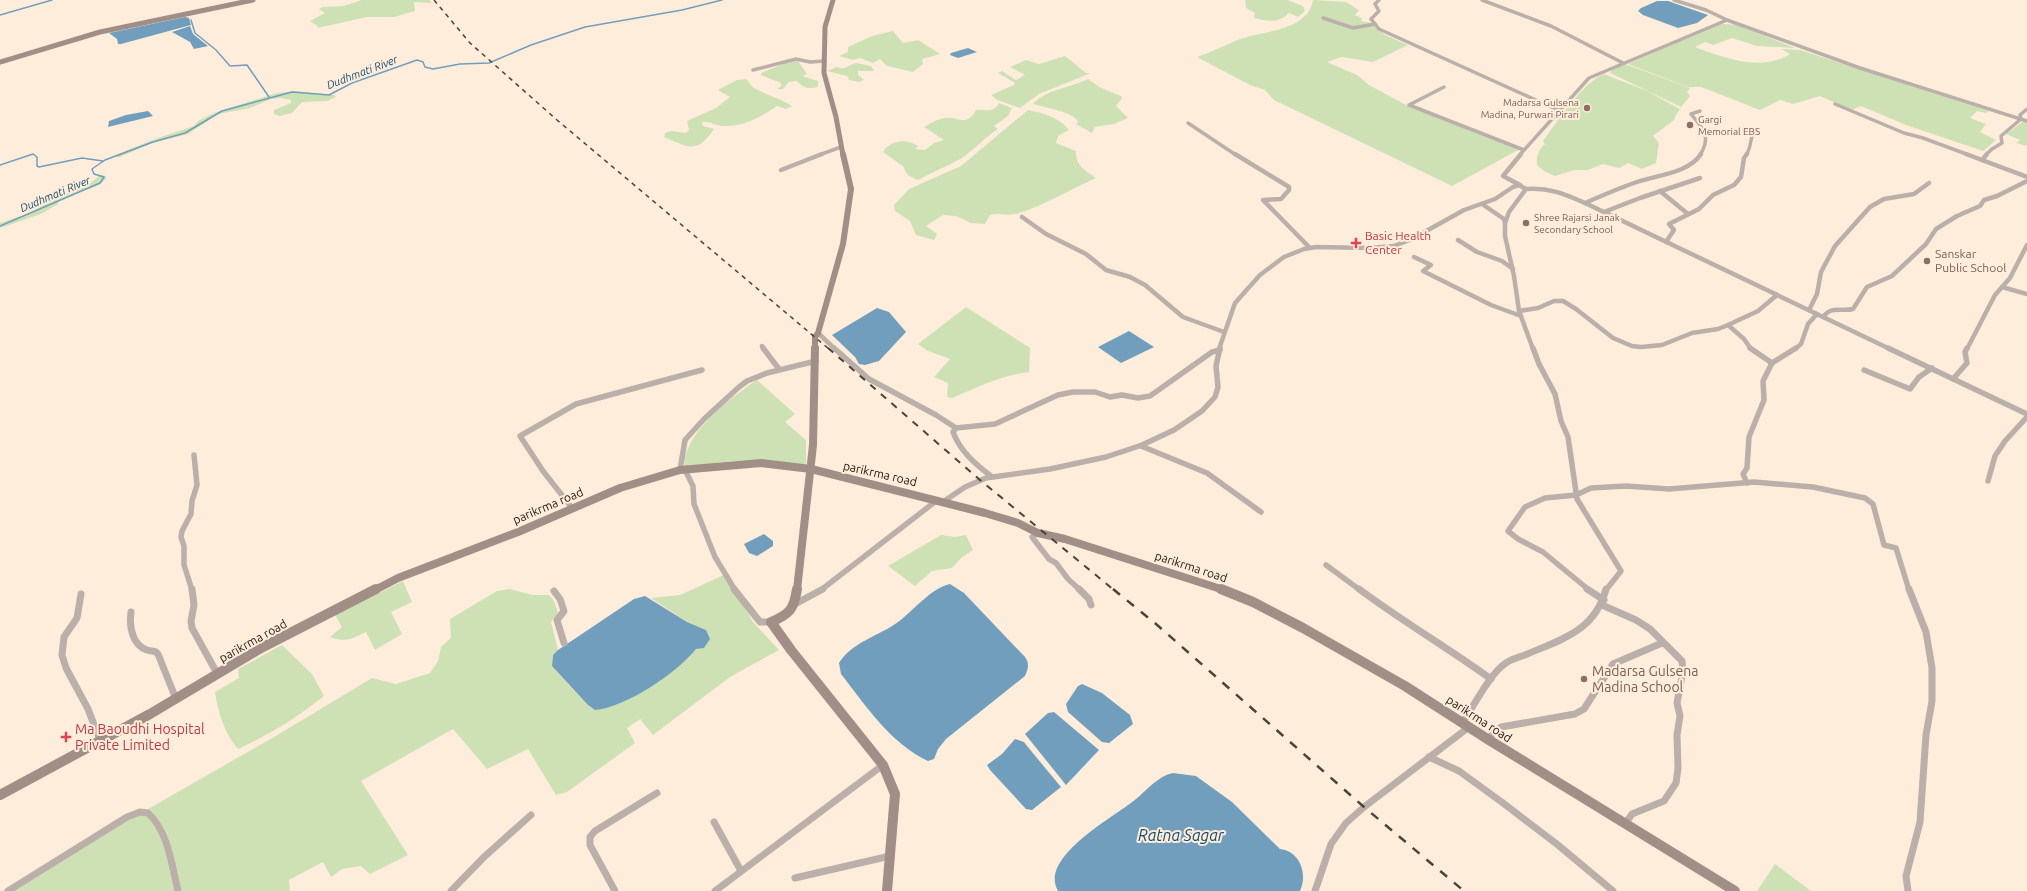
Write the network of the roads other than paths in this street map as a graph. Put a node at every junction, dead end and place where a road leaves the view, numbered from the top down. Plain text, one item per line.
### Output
1 (253, 0) edge
2 (833, 0) edge
3 (1379, 0) edge
4 (1482, 0) edge
5 (1674, 0) edge
6 (1323, 18) dead end
7 (1727, 20) junction
8 (1375, 24) junction
9 (824, 60) junction
10 (0, 62) edge
11 (1623, 63) junction
12 (753, 70) dead end
13 (1444, 87) dead end
14 (1835, 104) dead end
15 (2027, 109) edge
16 (1560, 111) junction
17 (1700, 111) dead end
18 (2021, 119) junction
19 (2027, 121) edge
20 (1188, 123) dead end
21 (1754, 131) dead end
22 (841, 147) junction
23 (1524, 150) junction
24 (1982, 160) junction
25 (781, 170) dead end
26 (2027, 177) edge
27 (1700, 178) dead end
28 (2027, 181) edge
29 (1929, 183) dead end
30 (1524, 188) junction
31 (1660, 191) junction
32 (1585, 203) junction
33 (1482, 204) junction
34 (1604, 212) junction
35 (1688, 214) junction
36 (1022, 217) dead end
37 (1505, 223) junction
38 (1458, 240) dead end
39 (1666, 242) junction
40 (2027, 244) edge
41 (1310, 248) junction
42 (1414, 256) dead end
43 (1512, 269) junction
44 (2002, 287) junction
45 (2027, 294) edge
46 (1776, 295) junction
47 (1809, 310) junction
48 (1520, 314) junction
49 (1817, 314) junction
50 (1823, 317) junction
51 (1728, 325) junction
52 (818, 332) junction
53 (1224, 332) junction
54 (762, 346) dead end
55 (1220, 350) junction
56 (816, 361) junction
57 (1772, 363) junction
58 (1932, 368) junction
59 (779, 369) junction
60 (702, 370) dead end
61 (1864, 370) dead end
62 (1954, 379) junction
63 (2027, 414) edge
64 (2027, 417) edge
65 (956, 428) junction
66 (1141, 446) junction
67 (194, 455) dead end
68 (811, 469) junction
69 (683, 470) junction
70 (991, 476) junction
71 (1988, 481) dead end
72 (1746, 483) junction
73 (1576, 495) junction
74 (940, 501) junction
75 (572, 508) junction
76 (1260, 512) dead end
77 (1038, 533) junction
78 (1326, 564) dead end
79 (554, 591) dead end
80 (81, 594) dead end
81 (1603, 603) junction
82 (795, 604) junction
83 (1091, 605) dead end
84 (131, 612) dead end
85 (771, 622) junction
86 (564, 643) dead end
87 (1662, 643) junction
88 (218, 675) junction
89 (1491, 679) junction
90 (176, 699) junction
91 (1466, 724) junction
92 (100, 740) junction
93 (1489, 740) junction
94 (1429, 757) junction
95 (883, 765) junction
96 (657, 793) dead end
97 (0, 795) edge
98 (531, 815) dead end
99 (714, 822) dead end
100 (1625, 824) junction
101 (890, 856) junction
102 (741, 871) junction
103 (795, 878) dead end
104 (8, 891) edge
105 (178, 891) edge
106 (451, 891) edge
107 (615, 891) edge
108 (715, 891) edge
109 (886, 891) edge
110 (1315, 891) edge
111 (1612, 891) edge
112 (1735, 891) edge
113 (1908, 891) edge

1 - 10 street
2 - 9 street
3 - 8 street
4 - 11 street
5 - 7 street
6 - 8 street
7 - 11 street
7 - 18 street
8 - 16 street
9 - 12 street
9 - 22 street
11 - 16 street
13 - 23 street
14 - 24 street
15 - 18 street
16 - 23 street
17 - 32 street
18 - 19 street
18 - 24 street
20 - 41 street
21 - 35 street
22 - 25 street
22 - 52 street
23 - 30 street
24 - 26 street
27 - 31 street
28 - 50 street
29 - 47 street
30 - 32 street
30 - 33 street
30 - 37 street
31 - 34 street
31 - 35 street
32 - 34 street
33 - 37 street
33 - 41 street
34 - 39 street
35 - 39 street
36 - 53 street
37 - 43 street
38 - 43 street
39 - 46 street
40 - 44 street
41 - 53 street
42 - 48 street
43 - 48 street
44 - 45 street
44 - 62 street
46 - 47 street
46 - 51 street
47 - 49 street
48 - 51 street
48 - 73 street
49 - 50 street
49 - 57 street
50 - 58 street
51 - 57 street
52 - 56 street
52 - 65 street
53 - 55 street
54 - 59 street
55 - 65 street
55 - 66 street
56 - 59 street
56 - 68 street
57 - 72 street
58 - 61 street
58 - 62 street
59 - 69 street
60 - 75 street
62 - 63 street
64 - 71 street
65 - 70 street
66 - 70 street
66 - 76 street
67 - 88 street
68 - 69 street, parikrma road
68 - 74 street, parikrma road
68 - 82 street
69 - 75 street, parikrma road
69 - 85 street
70 - 74 street
72 - 73 street
72 - 113 street
73 - 81 street
73 - 81 street
74 - 77 street, parikrma road
74 - 82 street
75 - 88 street, parikrma road
77 - 83 street
77 - 91 street, parikrma road
78 - 89 street
79 - 86 street
80 - 92 street
81 - 87 street
81 - 89 street
82 - 85 street
84 - 90 street
85 - 95 street
87 - 93 street
87 - 100 street
88 - 90 street, parikrma road
89 - 91 street
90 - 92 street, parikrma road
91 - 93 street, parikrma road
91 - 94 street
92 - 97 street, parikrma road
93 - 100 street, parikrma road
94 - 110 street
94 - 111 street
95 - 101 street
95 - 102 street
96 - 107 street
98 - 106 street
99 - 102 street
100 - 112 street, parikrma road
101 - 103 street
101 - 109 street
102 - 108 street
104 - 105 street

